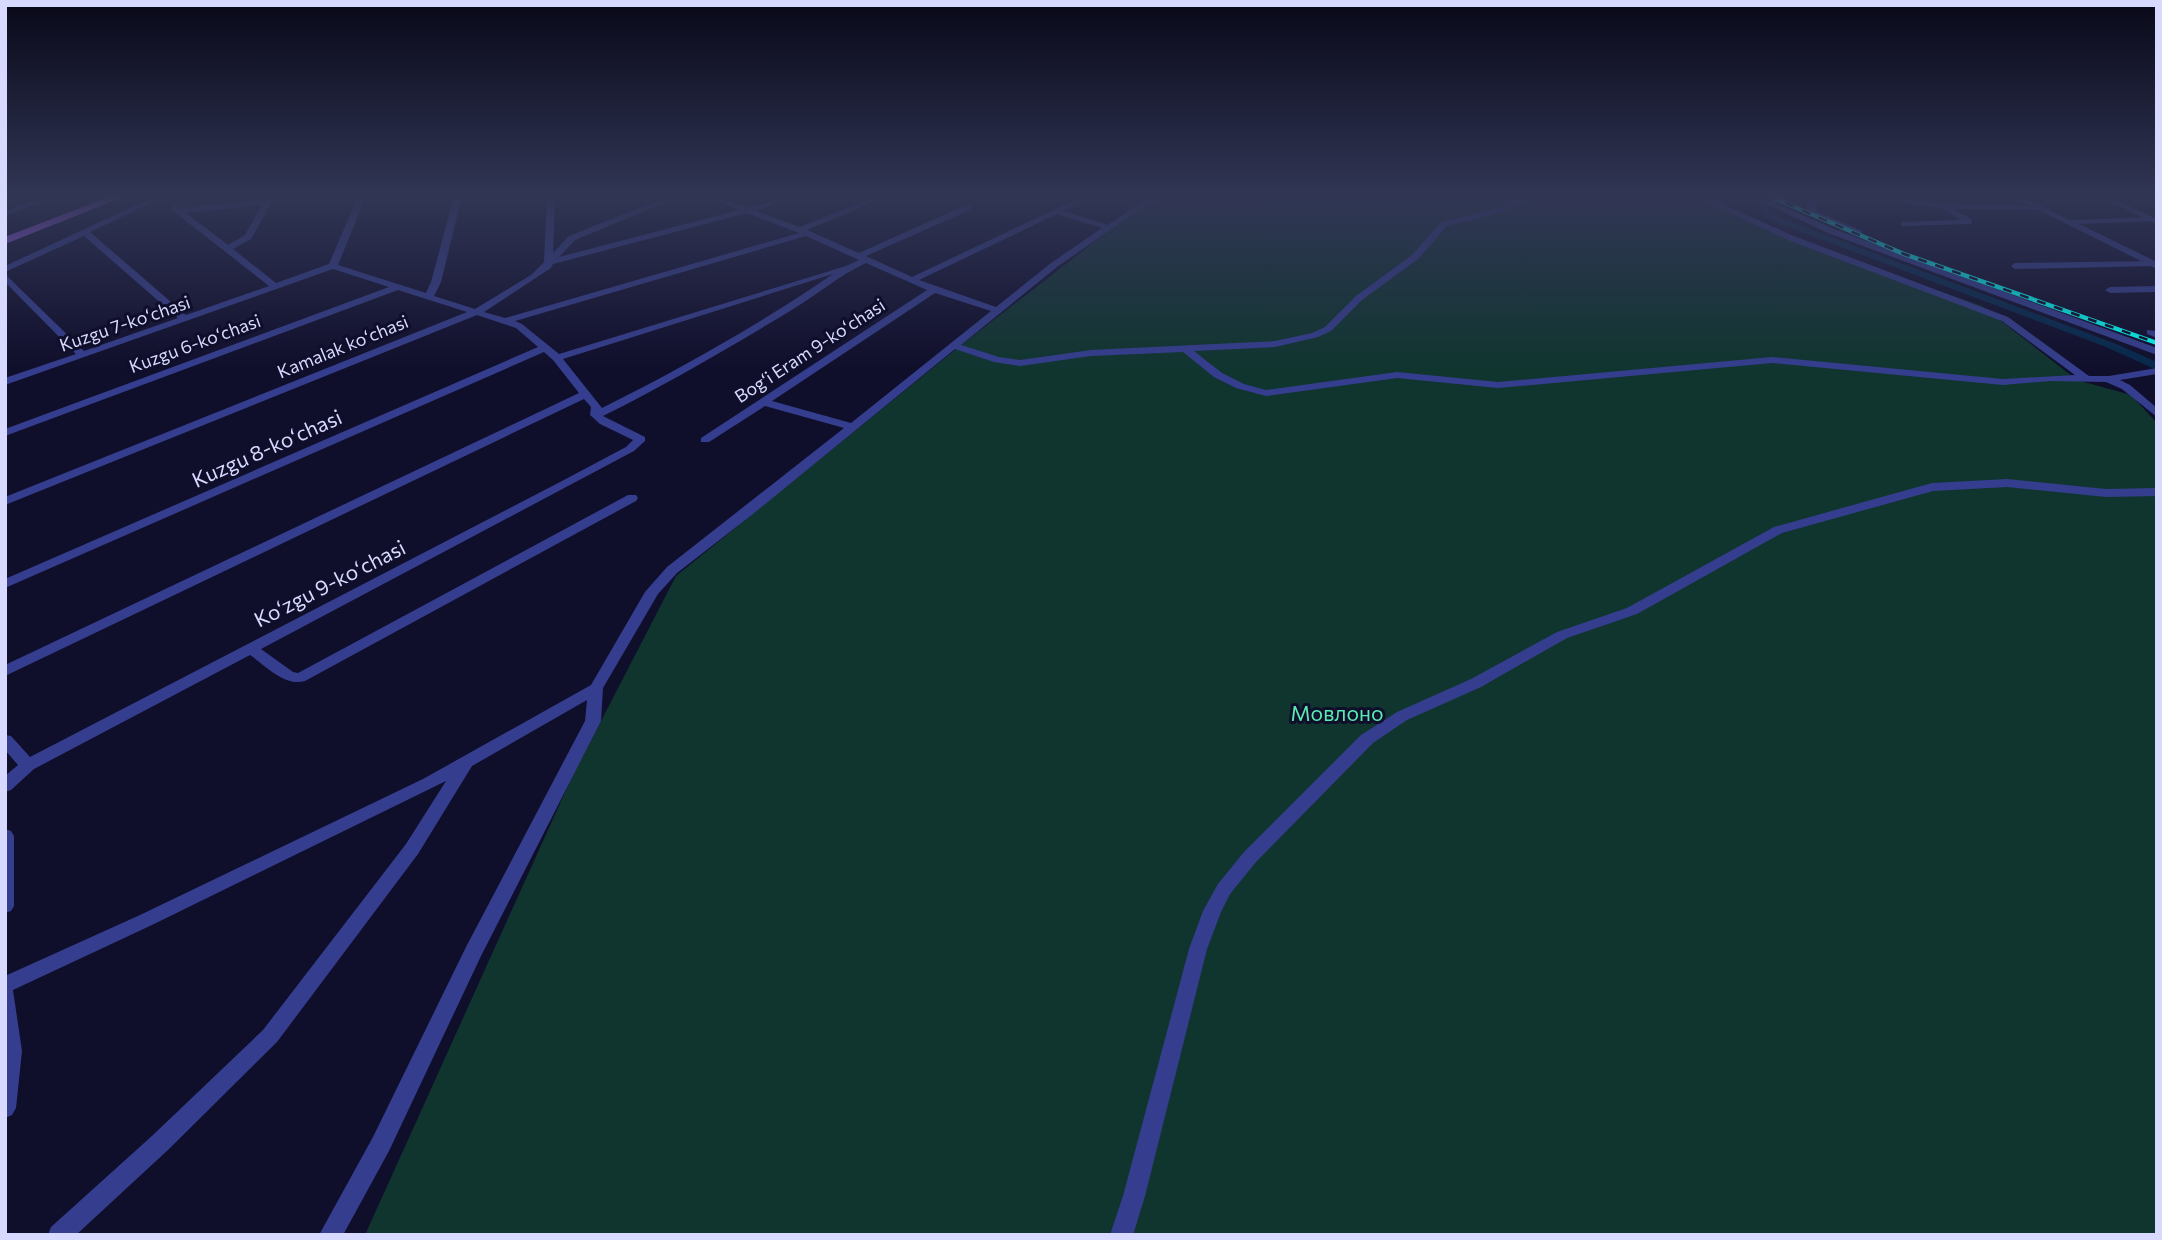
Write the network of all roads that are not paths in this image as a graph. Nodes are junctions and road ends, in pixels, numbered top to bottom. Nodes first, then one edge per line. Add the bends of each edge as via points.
1 (40, 254) edge
2 (110, 254) edge
3 (234, 254) edge
4 (338, 254) edge
5 (443, 254) edge
6 (550, 254) edge
7 (558, 254) edge
8 (584, 254) edge
9 (728, 254) edge
10 (853, 254) edge
11 (871, 254) edge
12 (968, 254) edge
13 (1070, 254) edge
14 (1418, 254) edge
15 (1833, 254) edge
16 (1893, 254) edge
17 (2132, 254) edge
18 (862, 258) junction
19 (550, 263) junction
20 (2155, 265) edge
21 (333, 266) junction
22 (848, 266) junction
23 (2015, 266) dead end
24 (5, 270) edge
25 (5, 277) edge
26 (910, 281) junction
27 (276, 287) junction
28 (398, 287) junction
29 (2157, 289) edge
30 (934, 290) junction
31 (2110, 290) dead end
32 (429, 297) junction
33 (999, 311) junction
34 (477, 312) junction
35 (185, 319) junction
36 (506, 321) junction
37 (955, 346) junction
38 (544, 348) junction
39 (1185, 349) junction
40 (2157, 352) edge
41 (83, 355) junction
42 (557, 358) junction
43 (2157, 372) edge
44 (2109, 379) junction
45 (2088, 380) junction
46 (5, 382) edge
47 (586, 394) junction
48 (764, 402) junction
49 (2157, 414) edge
50 (596, 415) junction
51 (852, 427) junction
52 (5, 433) edge
53 (705, 440) dead end
54 (2157, 492) edge
55 (632, 498) dead end
56 (5, 501) edge
57 (5, 584) edge
58 (250, 648) junction
59 (5, 671) edge
60 (596, 688) junction
61 (5, 740) edge
62 (466, 764) junction
63 (28, 765) junction
64 (5, 786) edge
65 (5, 836) edge
66 (6, 856) edge
67 (5, 906) edge
68 (5, 985) edge
69 (5, 995) edge
70 (5, 1108) edge
71 (59, 1235) edge
72 (330, 1235) edge
73 (1121, 1235) edge

1 - 24 street
2 - 35 street
3 - 27 street
4 - 21 street
5 - 32 street
6 - 19 street
7 - 19 street, Kamalak koʻchasi
8 - 19 street
9 - 36 street
10 - 18 street, Bogʻi Eram 9-koʻchasi
11 - 18 street
12 - 26 street
13 - 33 street
14 - 39 street via 1315,335 1275,344
15 - 45 street via 2005,319
16 - 40 street
17 - 20 street
18 - 22 street
18 - 26 street, Bogʻi Eram 9-koʻchasi
19 - 34 street, Kamalak koʻchasi
20 - 23 street
21 - 27 street, Kuzgu 7-koʻchasi
21 - 28 street
22 - 42 street
22 - 50 street via 822,288 699,362
25 - 41 street
26 - 30 street, Bogʻi Eram 9-koʻchasi
27 - 35 street, Kuzgu 7-koʻchasi
28 - 32 street
28 - 52 street, Kuzgu 6-koʻchasi
29 - 31 street
30 - 33 street, Bogʻi Eram 9-koʻchasi
30 - 48 street, Bogʻi Eram 9-koʻchasi
32 - 34 street
33 - 37 street
34 - 36 street
34 - 56 street, Kamalak koʻchasi
35 - 41 street, Kuzgu 7-koʻchasi
36 - 38 street
37 - 39 street via 1020,363 1091,353
37 - 51 street
38 - 42 street
38 - 57 street, Kuzgu 8-koʻchasi
39 - 45 street via 1217,375 1266,393 1397,374 1498,385 1760,360 2003,382
41 - 46 street, Kuzgu 7-koʻchasi
42 - 47 street
43 - 44 street
44 - 45 street
44 - 49 street
47 - 50 street via 597,406
47 - 59 street
48 - 51 street
48 - 53 street, Bogʻi Eram 9-koʻchasi
50 - 58 street, Koʻzgu 9-koʻchasi via 641,439 394,576
51 - 60 street via 672,570 652,592
54 - 73 street via 2106,493 2007,483 1932,486 1778,530 1632,611 1562,635 1476,683 1402,716 1367,739 1250,858 1212,911
55 - 58 street via 300,678 289,676
58 - 63 street, Koʻzgu 9-koʻchasi
60 - 62 street
60 - 72 street via 593,721 381,1144
61 - 63 street
62 - 68 street
62 - 71 street via 412,849 270,1036
63 - 64 street, Koʻzgu 9-koʻchasi
65 - 66 street
66 - 67 street
69 - 70 street via 12,1051

